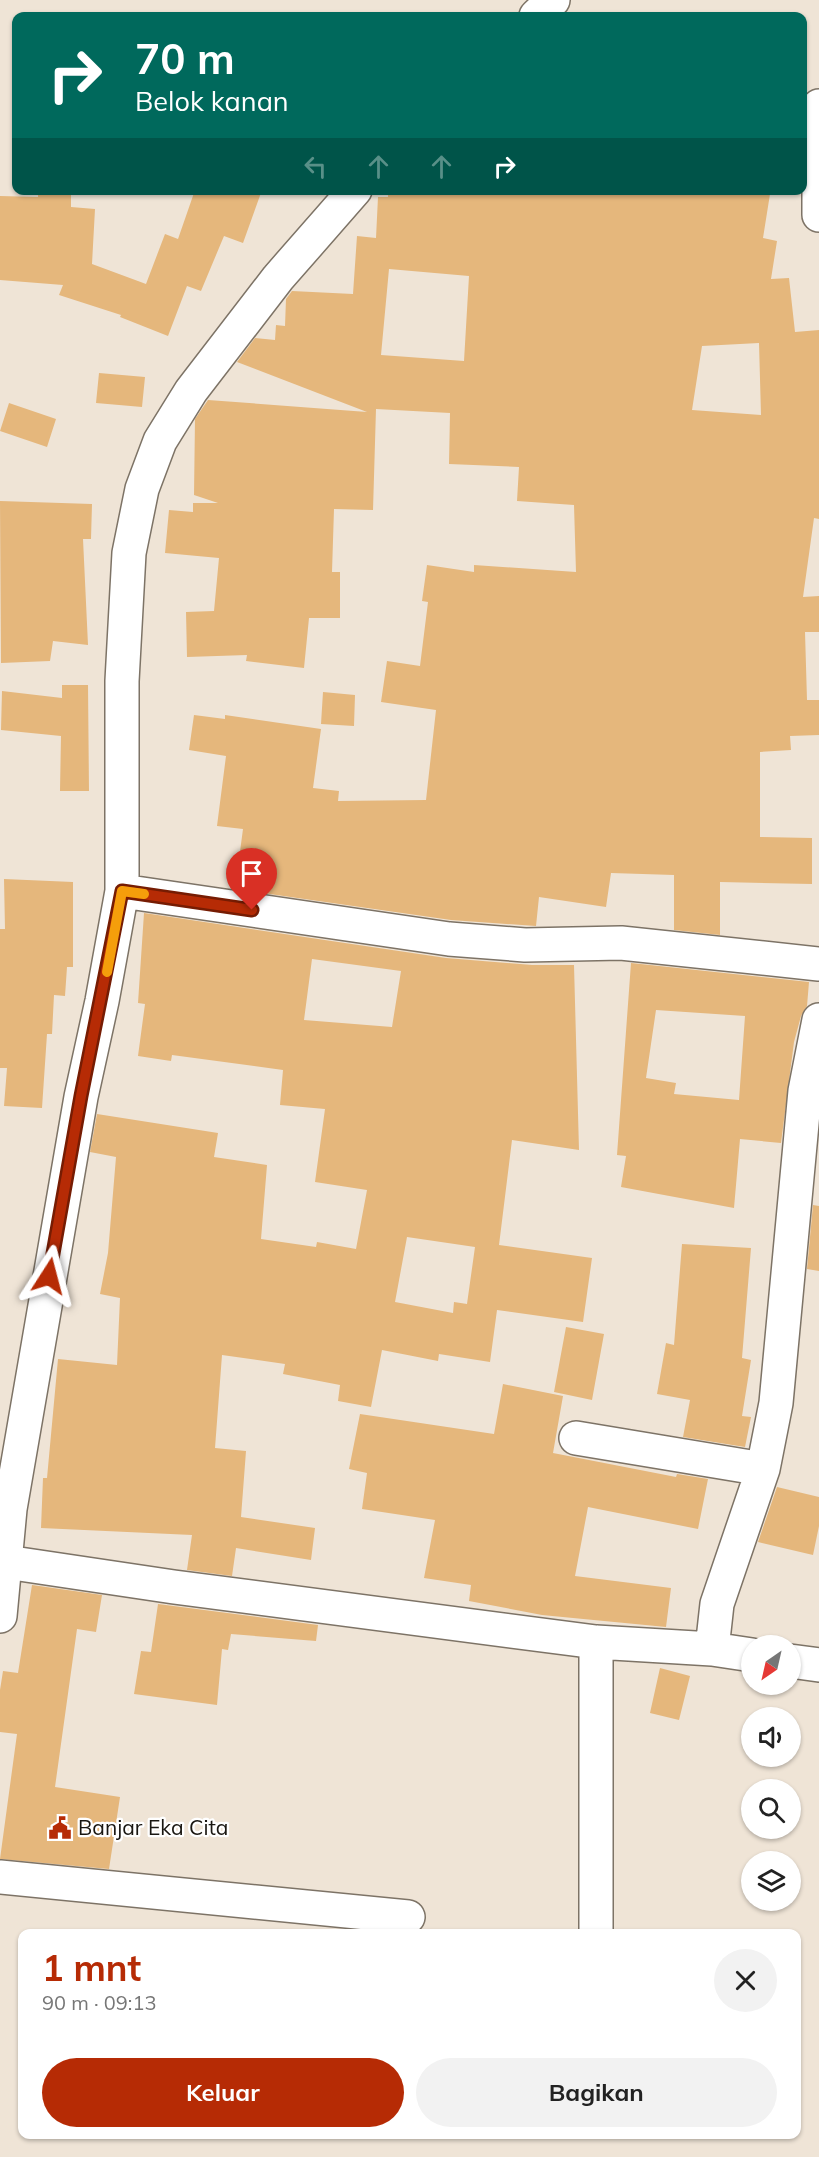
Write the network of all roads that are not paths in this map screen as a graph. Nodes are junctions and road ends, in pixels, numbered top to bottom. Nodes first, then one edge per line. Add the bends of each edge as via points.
1 (554, 0) edge
2 (540, 12) edge
3 (819, 106) edge
4 (351, 195) edge
5 (819, 215) edge
6 (122, 891) junction
7 (819, 964) edge
8 (819, 1020) edge
9 (576, 1438) dead end
10 (763, 1469) junction
11 (5, 1508) edge
12 (6, 1562) junction
13 (0, 1616) edge
14 (596, 1642) junction
15 (712, 1649) junction
16 (741, 1653) edge
17 (801, 1663) edge
18 (819, 1665) edge
19 (0, 1877) edge
20 (408, 1917) dead end
21 (596, 1929) edge

1 - 2 street
3 - 5 street
4 - 6 street via 278,278 191,391 160,441 142,489 129,553 122,681
6 - 7 street via 449,939 525,945 621,943
6 - 11 street
8 - 10 street via 805,1091 776,1403
9 - 10 street
10 - 15 street via 717,1604
11 - 12 street
12 - 13 street
12 - 14 street
14 - 15 street
14 - 21 street
15 - 16 street
17 - 18 street
19 - 20 street

